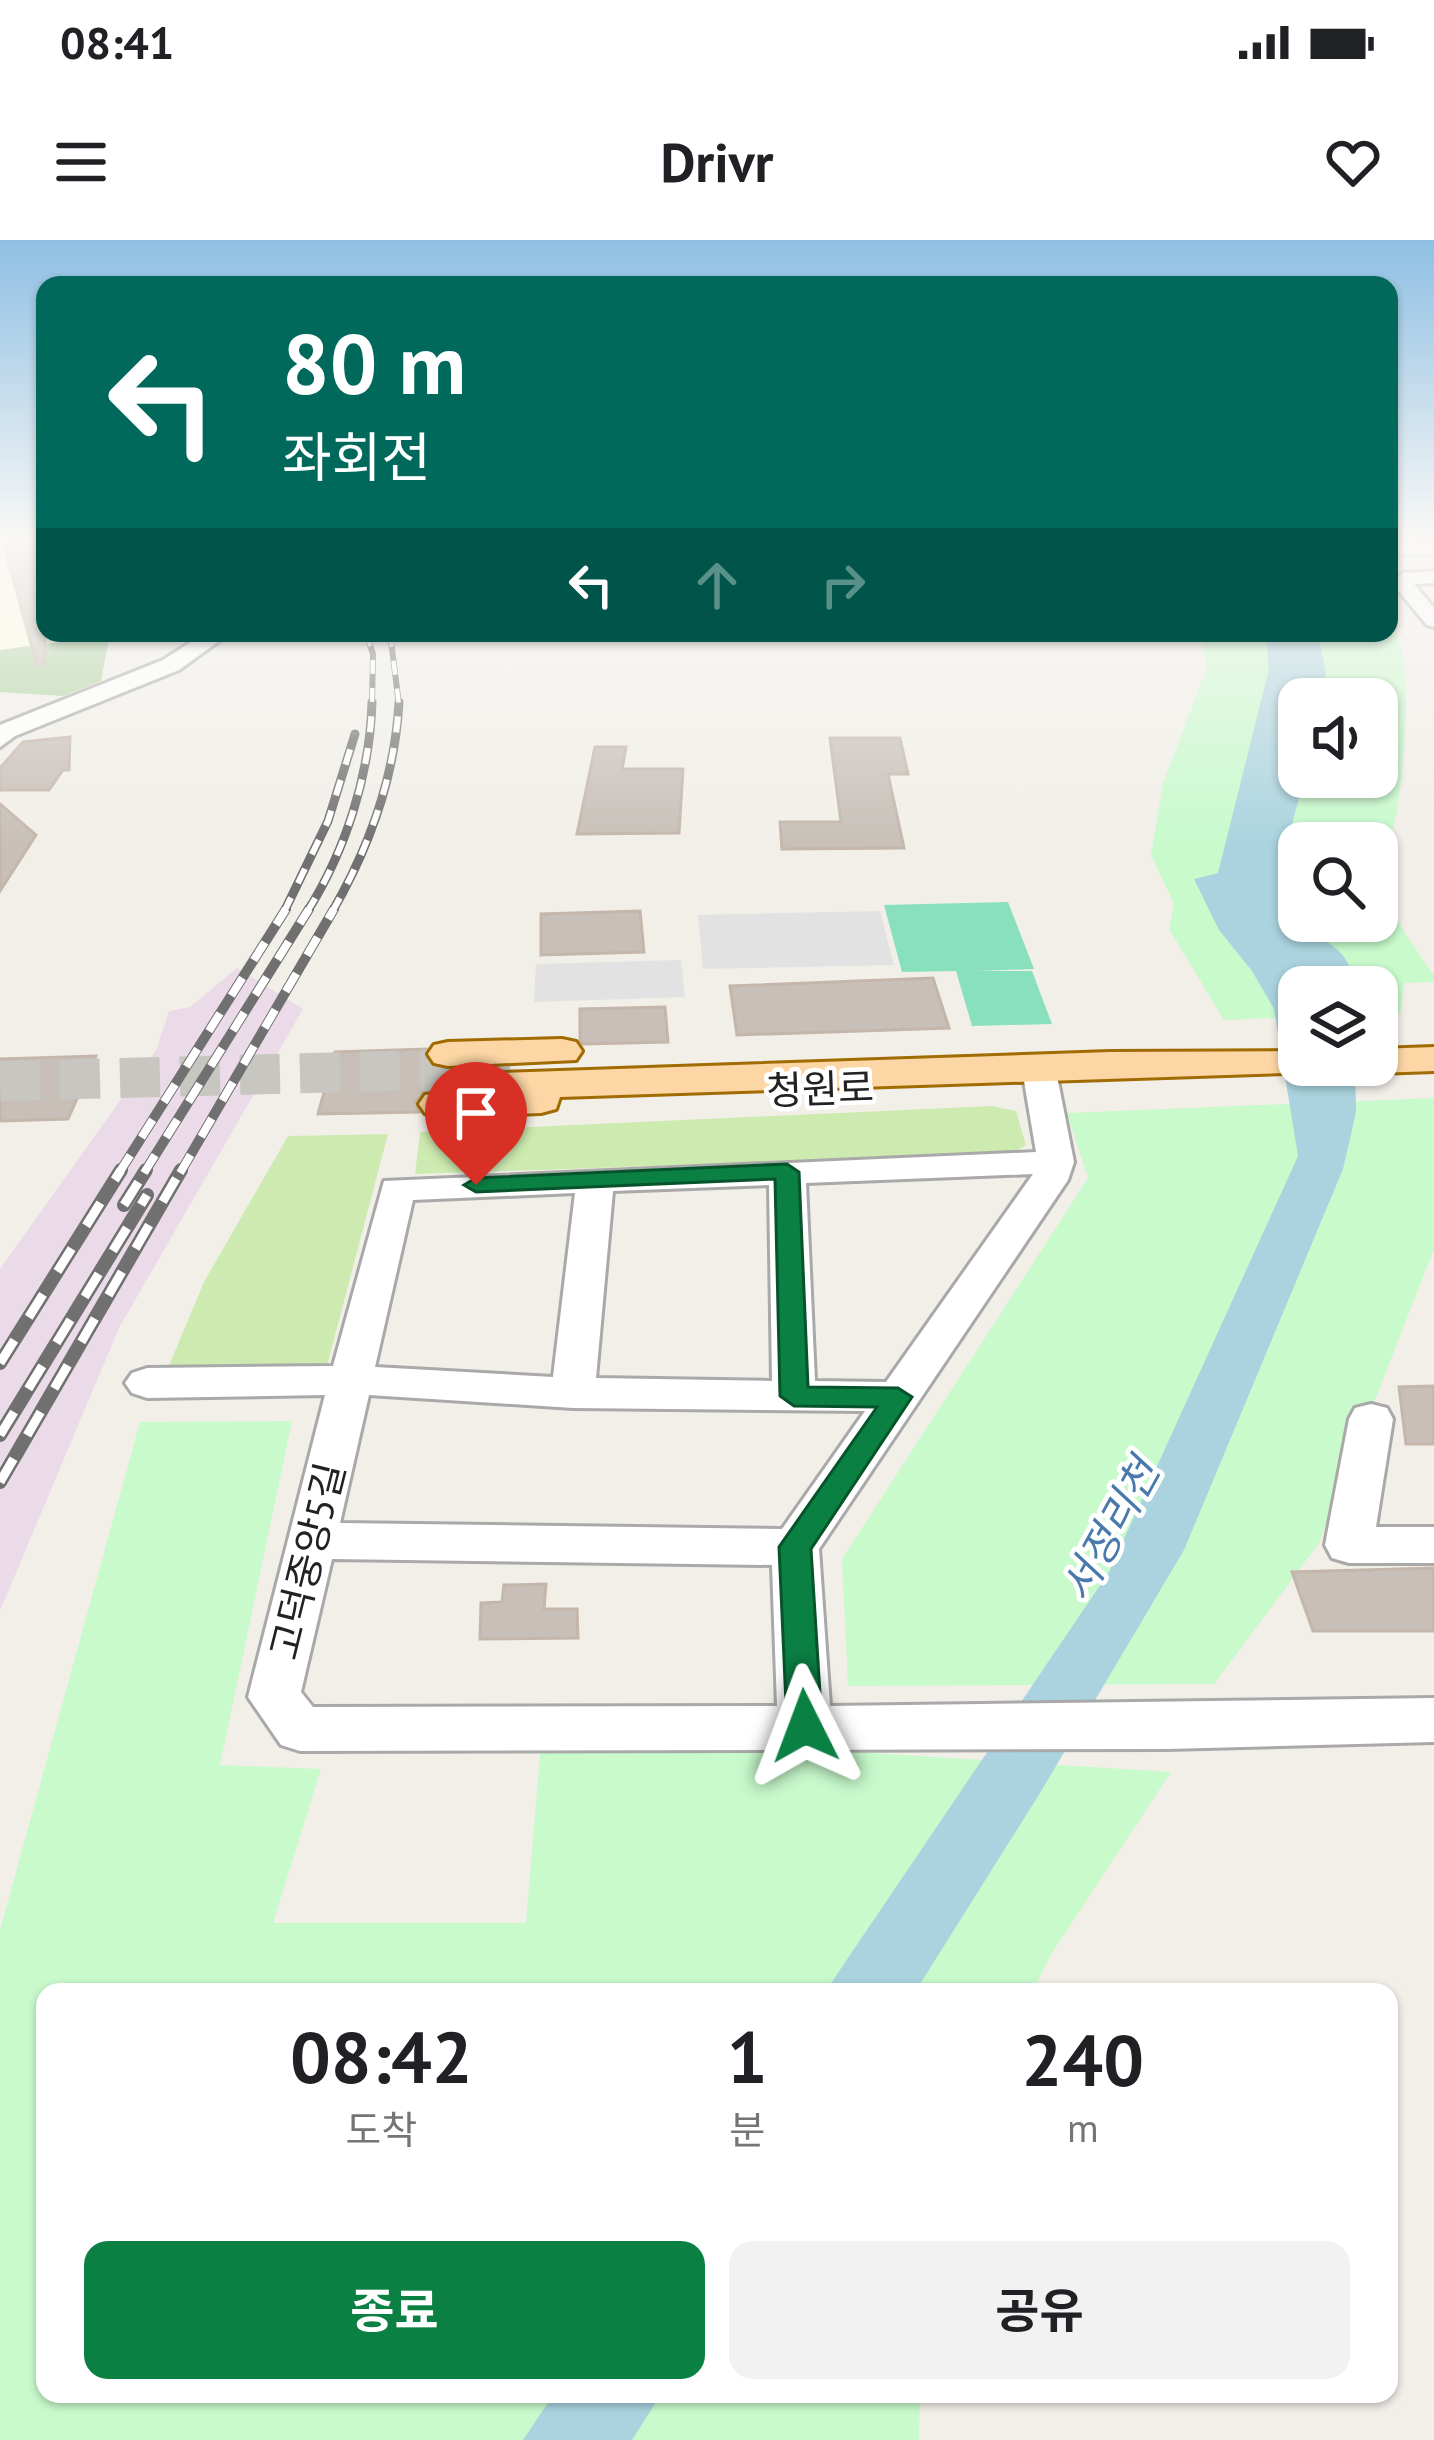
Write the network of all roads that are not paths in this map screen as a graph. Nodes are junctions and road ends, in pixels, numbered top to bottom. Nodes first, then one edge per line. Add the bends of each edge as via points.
1 (206, 642) edge
2 (2, 734) edge
3 (1278, 1040) edge
4 (448, 1054) dead end
5 (1193, 1054) junction
6 (1278, 1062) edge
7 (503, 1077) junction
8 (1041, 1081) junction
9 (440, 1104) dead end
10 (1056, 1162) junction
11 (787, 1172) junction
12 (595, 1180) junction
13 (353, 1380) junction
14 (147, 1383) dead end
15 (573, 1394) junction
16 (794, 1396) junction
17 (898, 1397) junction
18 (1371, 1419) dead end
19 (310, 1541) junction
20 (1434, 1545) edge
21 (795, 1547) junction
22 (1434, 1720) edge
23 (805, 1726) junction

1 - 2 street via 171,665
3 - 5 main road, 청원로
4 - 7 main road, 청원로
5 - 6 main road, 청원로
5 - 7 main road, 청원로 via 1086,1065
5 - 8 main road, 청원로 via 1114,1078
7 - 8 main road, 청원로
7 - 9 main road, 청원로
8 - 10 street
10 - 11 street, 고덕중앙5길
10 - 17 street
11 - 12 street, 고덕중앙5길
11 - 16 street
12 - 13 street, 고덕중앙5길 via 397,1189
12 - 15 street
13 - 14 street
13 - 15 street
13 - 19 street, 고덕중앙5길
15 - 16 street
16 - 17 street
17 - 21 street
18 - 20 street via 1349,1545
19 - 21 street
19 - 23 street, 고덕중앙5길 via 274,1697 300,1729
21 - 23 street
22 - 23 street

